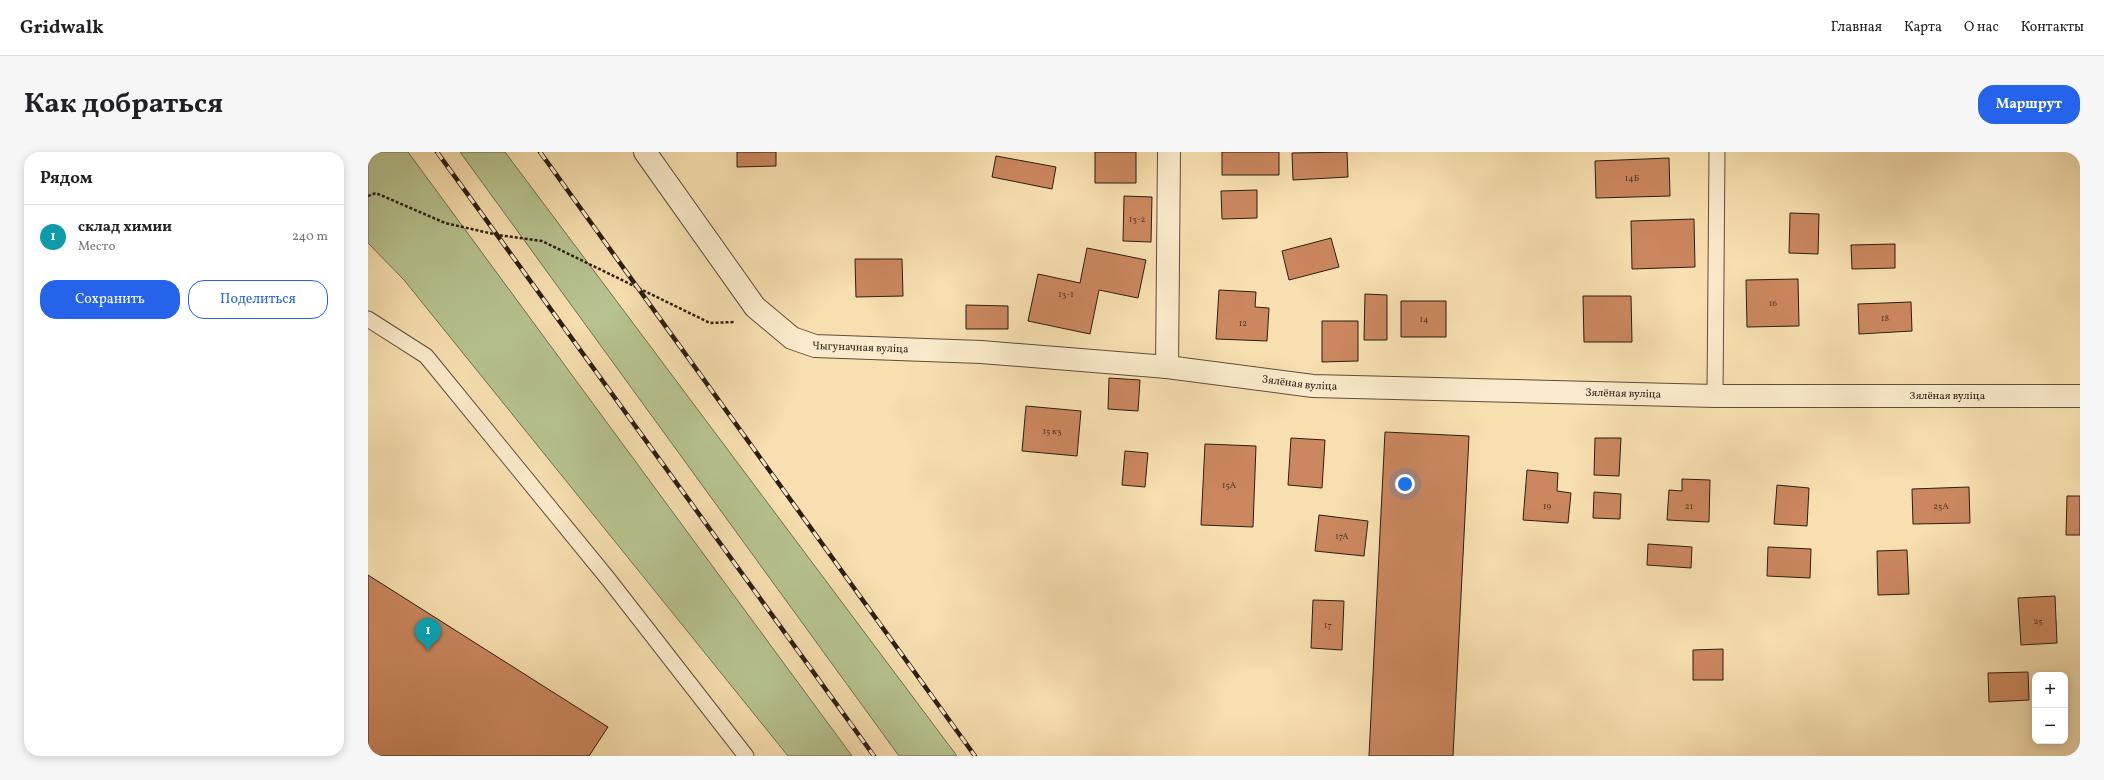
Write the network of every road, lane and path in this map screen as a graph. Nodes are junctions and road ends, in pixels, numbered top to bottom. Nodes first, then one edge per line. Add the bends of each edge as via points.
1 (645, 152) edge
2 (1169, 152) edge
3 (1717, 152) edge
4 (368, 196) edge
5 (368, 319) edge
6 (768, 320) junction
7 (1167, 368) junction
8 (1714, 396) junction
9 (2080, 396) edge
10 (746, 756) edge

1 - 6 street, Чыгуначная вуліца via 755,307
2 - 7 street
3 - 8 lane
4 - 6 path via 376,192 445,223 498,235 542,241 710,323
5 - 10 lane via 426,356 609,580
6 - 7 street, Чыгуначная вуліца via 792,338 815,346 981,352
7 - 8 street, Зялёная вуліца via 1313,386
8 - 9 street, Зялёная вуліца

